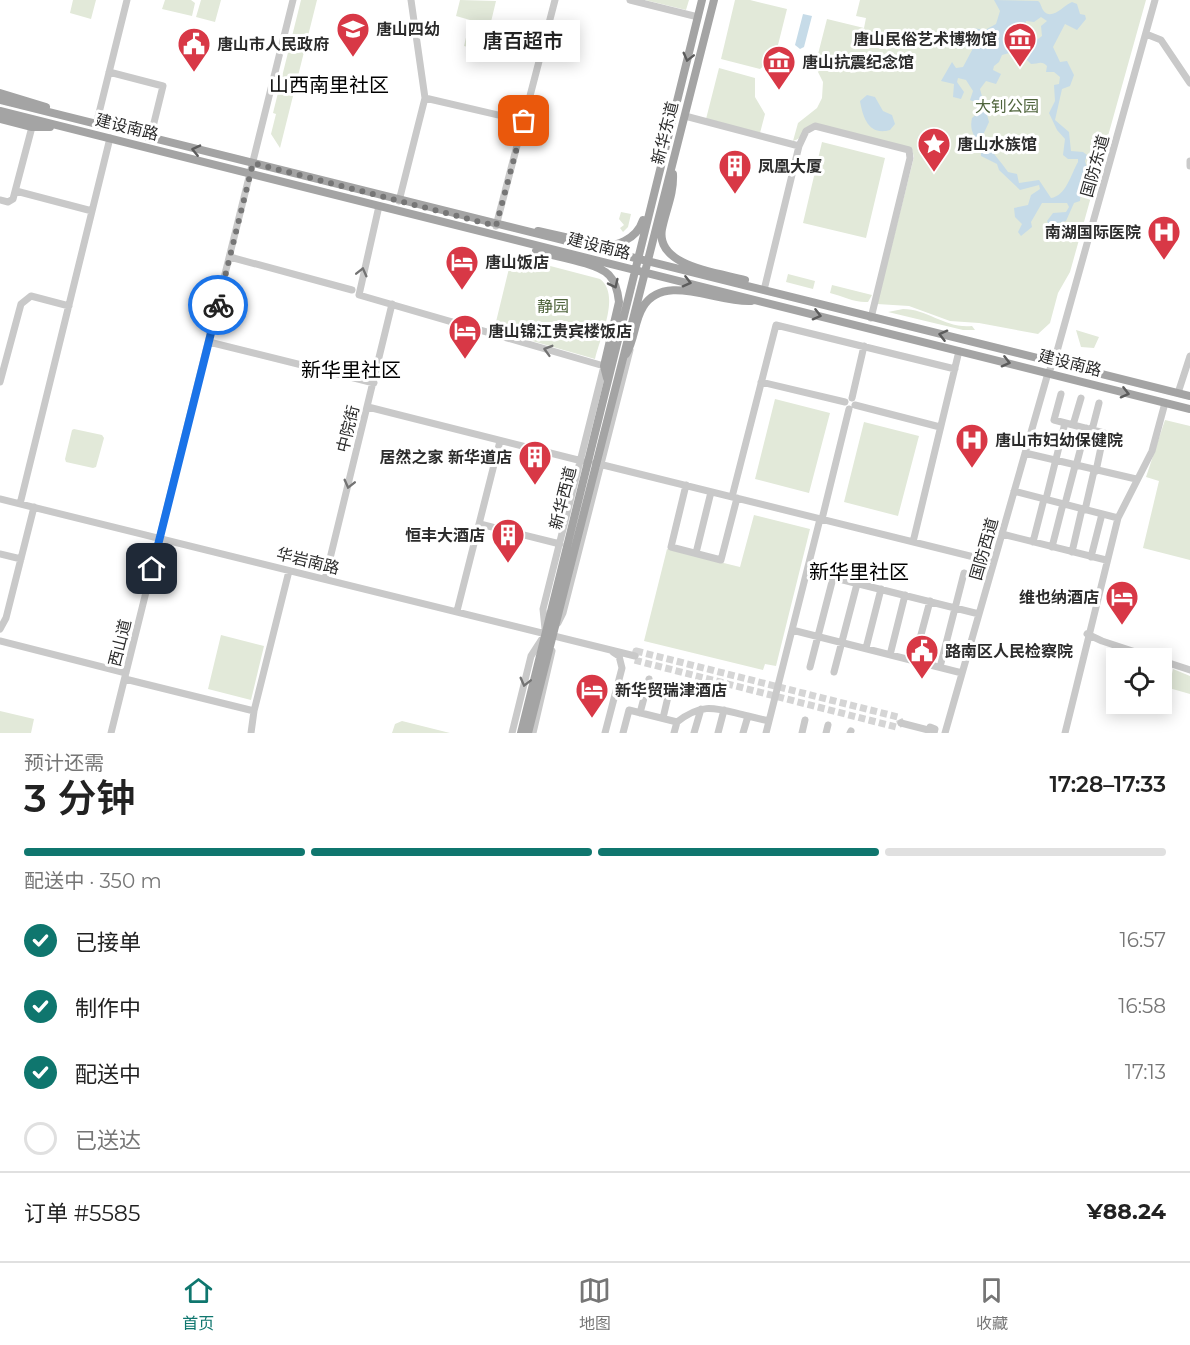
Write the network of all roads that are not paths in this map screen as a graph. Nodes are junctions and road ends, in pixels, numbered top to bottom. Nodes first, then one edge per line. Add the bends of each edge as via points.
1 (127, 0) edge
2 (293, 0) edge
3 (411, 0) edge
4 (555, 0) edge
5 (630, 0) edge
6 (702, 0) edge
7 (714, 0) edge
8 (1155, 0) edge
9 (698, 17) junction
10 (1146, 33) junction
11 (109, 72) junction
12 (1190, 83) edge
13 (0, 93) edge
14 (425, 98) junction
15 (0, 100) edge
16 (0, 111) edge
17 (60, 115) junction
18 (685, 116) junction
19 (0, 119) edge
20 (524, 121) junction
21 (96, 125) junction
22 (32, 127) junction
23 (63, 127) junction
24 (110, 138) junction
25 (150, 138) junction
26 (800, 146) junction
27 (1190, 161) edge
28 (253, 163) junction
29 (672, 164) junction
30 (1190, 166) edge
31 (251, 173) junction
32 (658, 178) junction
33 (16, 191) junction
34 (0, 200) edge
35 (399, 201) junction
36 (379, 206) junction
37 (92, 211) junction
38 (496, 226) junction
39 (524, 231) junction
40 (504, 240) junction
41 (230, 257) junction
42 (638, 260) junction
43 (647, 262) junction
44 (640, 271) junction
45 (765, 286) junction
46 (352, 290) dead end
47 (778, 294) junction
48 (760, 300) junction
49 (393, 304) junction
50 (69, 306) junction
51 (871, 318) junction
52 (209, 342) junction
53 (631, 345) junction
54 (864, 346) junction
55 (960, 351) junction
56 (1190, 356) edge
57 (1054, 362) junction
58 (620, 363) junction
59 (604, 366) junction
60 (955, 369) junction
61 (1048, 373) junction
62 (607, 380) junction
63 (0, 382) edge
64 (761, 382) junction
65 (374, 383) junction
66 (1178, 393) junction
67 (1061, 394) dead end
68 (1190, 396) edge
69 (1080, 398) dead end
70 (1099, 403) dead end
71 (1165, 403) junction
72 (850, 404) junction
73 (368, 407) junction
74 (1190, 409) edge
75 (1065, 423) junction
76 (1073, 425) junction
77 (940, 427) junction
78 (1089, 429) junction
79 (501, 441) junction
80 (1025, 453) junction
81 (1056, 461) junction
82 (591, 463) junction
83 (1076, 466) junction
84 (1095, 471) junction
85 (1136, 479) junction
86 (686, 485) junction
87 (1014, 491) junction
88 (711, 492) junction
89 (735, 498) junction
90 (0, 499) edge
91 (1045, 499) junction
92 (20, 504) junction
93 (1064, 504) junction
94 (34, 507) junction
95 (1084, 509) junction
96 (1102, 514) junction
97 (1118, 518) junction
98 (821, 519) junction
99 (480, 524) junction
100 (1002, 534) junction
101 (160, 539) junction
102 (913, 542) junction
103 (1032, 542) junction
104 (560, 544) junction
105 (1052, 547) junction
106 (1072, 552) junction
107 (0, 554) edge
108 (696, 554) junction
109 (1091, 556) junction
110 (21, 559) junction
111 (1106, 560) junction
112 (994, 562) junction
113 (289, 571) junction
114 (807, 571) junction
115 (964, 573) dead end
116 (833, 578) junction
117 (325, 579) junction
118 (857, 584) junction
119 (881, 590) junction
120 (905, 595) junction
121 (930, 601) junction
122 (955, 608) junction
123 (458, 611) junction
124 (979, 614) junction
125 (0, 630) edge
126 (792, 630) junction
127 (1088, 634) junction
128 (549, 635) junction
129 (818, 636) junction
130 (0, 641) edge
131 (842, 642) junction
132 (866, 648) junction
133 (610, 649) junction
134 (890, 655) junction
135 (635, 656) tunnel mouth
136 (914, 661) junction
137 (810, 667) dead end
138 (940, 667) junction
139 (1190, 670) edge
140 (834, 672) dead end
141 (962, 673) junction
142 (126, 676) junction
143 (649, 679) dead end
144 (671, 684) dead end
145 (701, 709) junction
146 (724, 710) junction
147 (254, 711) junction
148 (640, 713) junction
149 (748, 716) junction
150 (663, 718) junction
151 (806, 720) dead end
152 (677, 722) junction
153 (769, 722) junction
154 (901, 723) dead end
155 (828, 725) dead end
156 (935, 732) edge
157 (111, 733) edge
158 (250, 733) edge
159 (512, 733) edge
160 (520, 733) edge
161 (528, 733) edge
162 (533, 733) edge
163 (605, 733) edge
164 (623, 733) edge
165 (674, 733) edge
166 (694, 733) edge
167 (718, 733) edge
168 (743, 733) edge
169 (766, 733) edge
170 (802, 733) edge
171 (826, 733) edge
172 (1065, 733) edge

1 - 11 street
2 - 28 street, 西山道
3 - 14 street
4 - 20 street
5 - 9 street
6 - 9 main road, 新华东道
7 - 18 main road, 新华东道
8 - 10 street, 国防东道
9 -> 32 main road, 新华东道
10 - 12 street via 1161,40
10 - 57 street, 国防东道
11 - 21 street
11 - 25 street via 163,86
13 - 17 main road via 35,102
14 - 20 street
14 - 35 street
15 - 17 main road, 建设南路
16 - 23 main road, 建设南路
17 - 21 main road, 建设南路
18 - 26 street
18 - 29 main road, 新华东道
19 - 22 main road
20 - 38 street
21 - 25 main road, 建设南路
22 - 23 main road
22 - 33 street
23 - 24 main road, 建设南路
24 - 31 main road, 建设南路
24 - 37 street
28 -> 25 main road, 建设南路
26 - 45 street
26 - 51 street via 806,130 815,126 906,148 910,154
27 - 30 street
28 - 31 street, 西山道
28 - 35 main road, 建设南路
29 - 43 main road, 新华东道
29 - 45 main road via 674,189 662,230 670,254 685,264
31 - 36 main road, 建设南路
31 - 41 street, 西山道
32 - 39 main road via 639,230 618,245
32 - 42 main road, 新华东道
33 - 34 street via 8,202
33 - 37 street
35 - 38 main road, 建设南路
36 - 40 main road, 建设南路
49 -> 36 street via 357,292
37 - 50 street
38 - 39 main road, 建设南路
39 - 42 main road, 建设南路
40 - 44 main road, 建设南路
40 -> 59 main road via 600,269 611,276 619,302
41 - 46 street
41 - 52 street, 西山道
42 - 43 main road, 建设南路
42 - 44 main road, 新华东道
43 - 44 main road, 新华东道
43 - 47 main road, 建设南路
44 -> 48 main road, 建设南路
44 - 58 main road, 新华西道
44 - 62 main road, 新华西道
45 - 47 main road
47 - 51 main road, 建设南路
48 - 53 main road via 734,302 666,289 654,294 644,306
48 -> 55 main road, 建设南路
59 -> 49 street
49 - 65 street, 中院街
50 - 63 street via 31,296 21,304
50 - 92 street
57 -> 51 main road, 建设南路
52 - 65 street
52 - 101 street, 西山道
53 - 58 main road
53 - 82 street
54 - 60 street
54 - 64 street via 776,324
54 - 72 street
55 - 60 street
55 -> 61 main road, 建设南路
56 - 66 street
57 - 61 street, 国防东道
57 - 66 main road, 建设南路
58 - 82 main road, 新华西道
59 - 62 main road
59 - 82 street
60 - 77 street
61 -> 71 main road, 建设南路
61 - 80 street, 国防西道
62 - 82 main road, 新华西道
64 - 72 street
64 - 89 street
65 - 73 street, 中院街
66 - 68 main road, 建设南路
67 - 75 street via 1054,420
69 - 76 street
70 - 78 street
71 - 74 main road, 建设南路
71 - 85 street via 1152,451
72 - 77 street
72 - 98 street
73 - 79 street
73 -> 117 street, 中院街
75 - 76 street
75 - 81 street
76 - 78 street
77 - 102 street
78 - 83 street
78 - 84 street via 1105,436
79 - 82 street
79 - 99 street
80 - 81 street
80 - 87 street, 国防西道
81 - 83 street
81 - 91 street
82 - 86 street
82 - 104 street
82 - 128 main road, 新华西道
83 - 84 street
83 - 93 street
84 - 85 street
84 - 95 street
85 - 97 street
86 - 88 street
86 - 108 street via 670,547
87 - 91 street
87 - 100 street, 国防西道
88 - 89 street
88 - 108 street
89 - 98 street
89 - 108 street via 721,560
90 - 92 street, 华岩南路
91 - 93 street
91 - 103 street
92 - 94 street, 华岩南路
93 - 95 street
93 - 105 street
94 - 101 street, 华岩南路
94 - 110 street
95 - 96 street
95 - 106 street
96 - 97 street
96 - 109 street
97 - 111 street
98 - 102 street
98 - 114 street
99 - 104 street
99 - 123 street
100 - 103 street
100 - 112 street, 国防西道
101 - 113 street, 华岩南路
101 - 142 street, 西山道
102 - 112 street
103 - 105 street
104 - 128 street via 543,609
105 - 106 street
106 - 109 street
107 - 110 street
109 - 111 street
110 - 125 street
111 - 127 street
112 - 124 street, 国防西道
113 - 117 street, 华岩南路
113 - 147 street
114 - 116 street
114 - 126 street
115 - 122 street
116 - 118 street
116 - 129 street
117 - 123 street, 华岩南路
118 - 119 street
118 - 131 street
119 - 120 street
119 - 132 street
120 - 121 street
120 - 134 street
121 - 122 street
121 - 136 street
122 - 124 street
122 - 138 street
123 - 128 street, 华岩南路
124 - 141 street, 国防西道
126 - 129 street
126 - 153 street
127 - 139 street
127 - 172 street
128 - 133 street, 华岩南路
128 -> 159 street via 531,656
128 - 160 main road, 新华西道
128 - 161 main road, 新华西道
128 - 162 street via 551,661
129 - 131 street
129 - 137 street
130 - 142 street
131 - 132 street
131 - 140 street
132 - 134 street
133 - 135 street, 华岩南路
133 - 163 street via 619,656 622,668
134 - 136 street
136 - 138 street
138 - 141 street
141 - 156 street, 国防西道
142 - 147 street
142 - 157 street, 西山道
143 - 148 street
144 - 150 street
145 - 146 street via 708,706
145 - 152 street
145 - 166 street
146 - 149 street
146 - 167 street
147 - 158 street
148 - 150 street
148 - 164 street via 629,710
149 - 153 street
149 - 168 street
150 - 152 street
151 - 170 street
152 - 165 street
153 - 169 street
154 - 156 street
155 - 171 street

